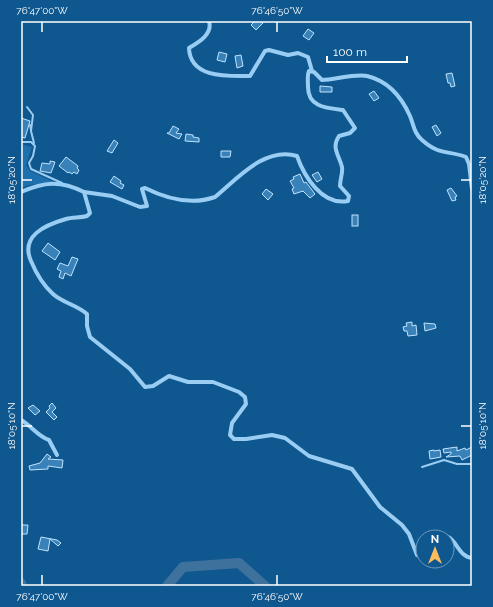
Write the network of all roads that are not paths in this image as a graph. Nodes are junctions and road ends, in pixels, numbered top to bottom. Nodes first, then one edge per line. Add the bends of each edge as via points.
1 (209, 21) edge
2 (312, 71) junction
3 (27, 108) dead end
4 (30, 125) dead end
5 (31, 131) junction
6 (21, 142) edge
7 (34, 143) junction
8 (66, 185) junction
9 (472, 189) edge
10 (21, 192) edge
11 (84, 192) junction
12 (21, 420) edge
13 (57, 455) dead end
14 (472, 464) edge
15 (422, 467) dead end
16 (455, 544) edge
17 (415, 549) edge
18 (472, 558) edge

1 - 2 street via 210,30 189,48 189,54 194,64 213,75 250,76 265,51 269,50 288,55 298,53 308,58
2 - 9 street via 322,80 366,75 392,89 399,96 410,117 414,133 434,150 466,157
2 - 11 street via 307,73 310,99 317,105 343,110 355,128 350,133 339,136 335,151 342,167 340,186 349,196 348,201 343,202 325,196 304,174 297,156 292,154 262,159 215,198 201,201 163,197 145,188 142,189 142,193 147,206 140,207 112,196
3 - 5 lane via 33,115
4 - 5 lane
5 - 7 lane
6 - 7 lane
7 - 8 lane via 35,150 29,163 31,169
8 - 10 street via 51,183 33,186
8 - 11 street
11 - 17 street via 90,213 87,216 50,224 35,234 27,248 33,268 53,294 88,314 87,326 90,337 130,369 145,387 153,386 169,376 188,382 213,382 239,392 245,396 246,404 232,422 230,435 234,439 272,435 285,438 309,456 352,469 380,507 410,534
12 - 13 street via 32,427 40,437 49,440
14 - 15 lane via 457,464 444,460
16 - 18 street via 464,556

